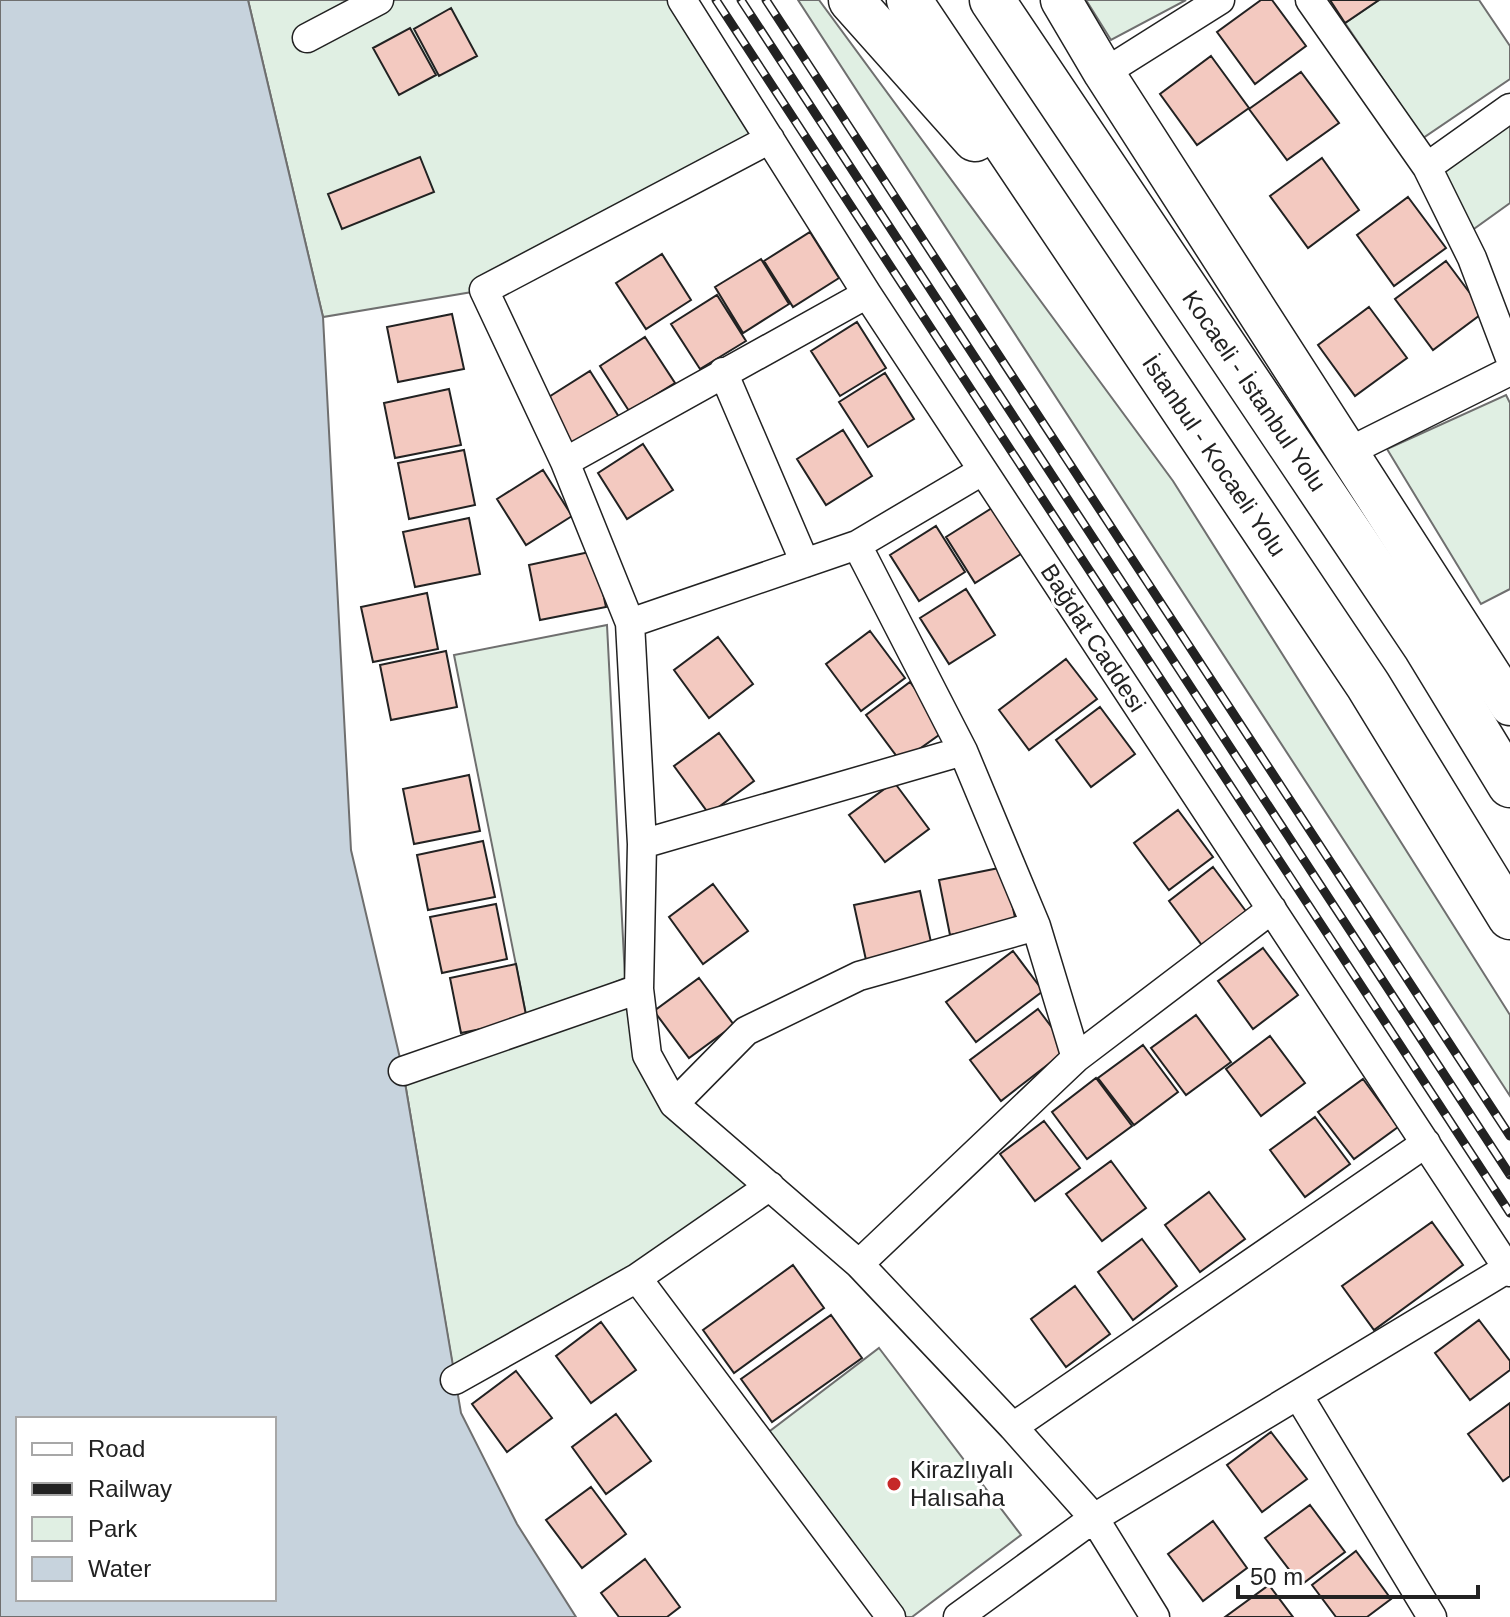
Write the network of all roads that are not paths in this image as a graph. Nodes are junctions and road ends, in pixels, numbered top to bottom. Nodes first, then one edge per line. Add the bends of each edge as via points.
1 (379, 0) edge
2 (682, 0) edge
3 (851, 0) edge
4 (909, 0) edge
5 (992, 0) edge
6 (1020, 0) edge
7 (1061, 0) edge
8 (1220, 0) edge
9 (1310, 0) edge
10 (307, 38) dead end
11 (1104, 73) junction
12 (1510, 108) edge
13 (770, 139) junction
14 (1427, 167) junction
15 (1144, 228) junction
16 (1083, 260) junction
17 (867, 294) junction
18 (1510, 358) edge
19 (1510, 371) edge
20 (723, 372) junction
21 (1348, 452) junction
22 (565, 462) junction
23 (982, 471) junction
24 (857, 545) junction
25 (805, 563) junction
26 (630, 623) junction
27 (1510, 705) edge
28 (963, 751) junction
29 (1510, 785) edge
30 (642, 844) junction
31 (1272, 909) junction
32 (1510, 917) edge
33 (1036, 926) junction
34 (639, 989) junction
35 (1076, 1058) junction
36 (403, 1071) dead end
37 (674, 1104) junction
38 (1426, 1143) junction
39 (770, 1186) junction
40 (859, 1264) junction
41 (1509, 1270) edge
42 (637, 1278) junction
43 (455, 1380) dead end
44 (1298, 1395) junction
45 (1013, 1427) junction
46 (1094, 1518) junction
47 (891, 1617) edge
48 (958, 1617) edge
49 (1155, 1617) edge
50 (1432, 1617) edge

1 - 10 street
2 - 13 street, Bağdat Caddesi
3 - 16 highway
4 - 16 highway, İstanbul - Kocaeli Yolu
5 - 15 highway, Kocaeli - İstanbul Yolu
6 - 15 highway
7 - 11 main road
8 - 11 street
9 - 14 street
11 - 21 main road
12 - 14 street
13 - 17 street, Bağdat Caddesi
13 - 22 street via 484,290
14 - 18 street via 1472,258
15 - 29 highway, Kocaeli - İstanbul Yolu via 1426,647
16 - 32 highway, İstanbul - Kocaeli Yolu via 1368,685
17 - 20 street
17 - 23 street, Bağdat Caddesi
19 - 21 street
20 - 22 street
20 - 25 street
21 - 27 main road
22 - 26 street
23 - 24 street
23 - 31 street, Bağdat Caddesi
24 - 25 street
24 - 28 street
25 - 26 street
26 - 30 street
28 - 30 street
28 - 33 street
30 - 34 street
31 - 35 street
31 - 38 street, Bağdat Caddesi
33 - 35 street
33 - 37 street via 859,976 746,1031
34 - 36 street
34 - 37 street via 647,1055
35 - 40 street
37 - 39 street
38 - 41 street, Bağdat Caddesi
38 - 45 street
39 - 40 street
39 - 42 street
40 - 45 street
41 - 44 street
42 - 43 street
42 - 47 street
44 - 46 street
44 - 50 street
45 - 46 street
46 - 48 street
46 - 49 street

